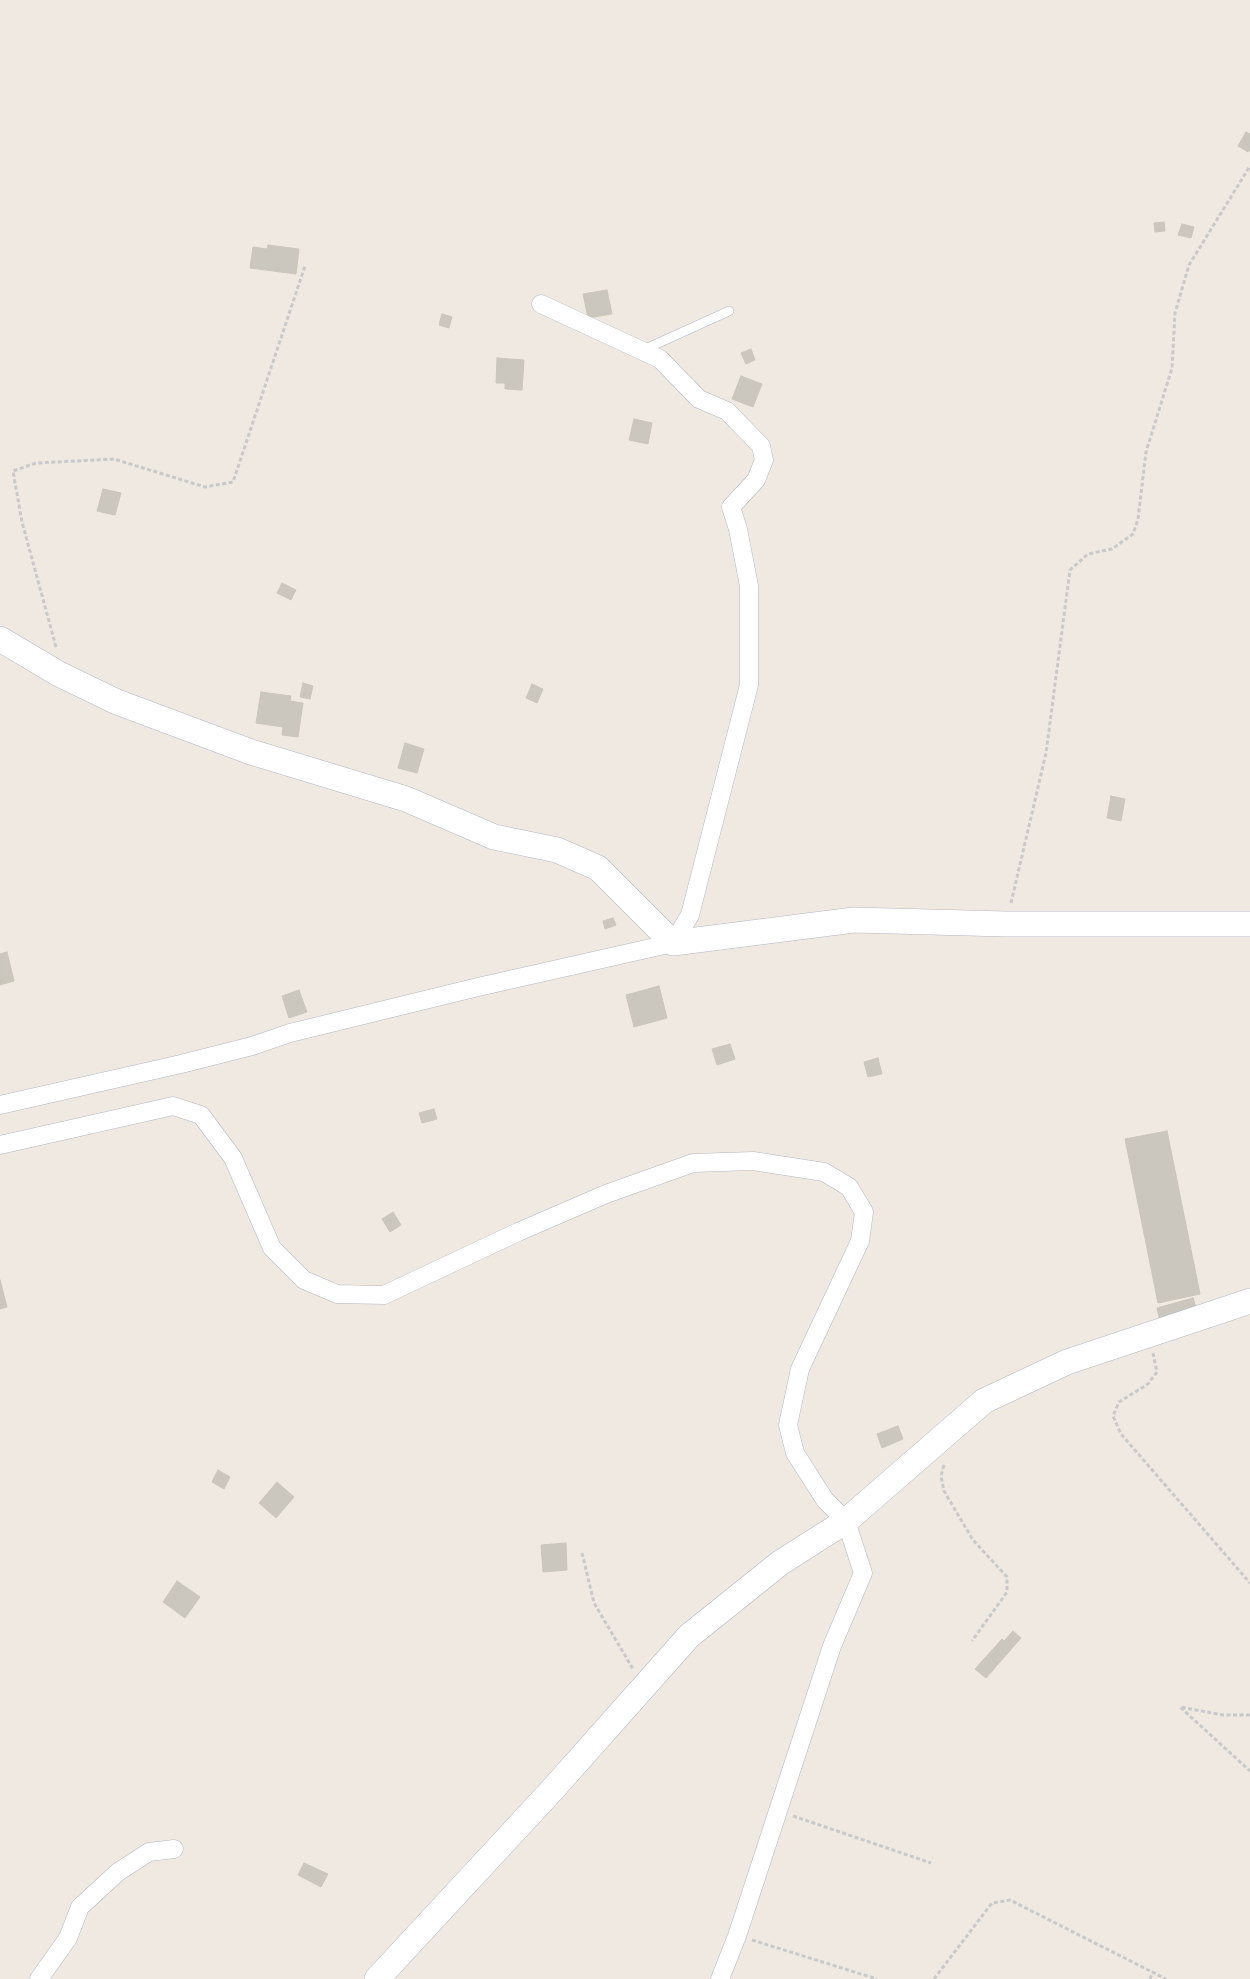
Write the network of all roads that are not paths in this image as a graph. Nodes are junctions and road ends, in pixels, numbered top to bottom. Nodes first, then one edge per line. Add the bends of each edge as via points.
1 (541, 304) dead end
2 (729, 311) dead end
3 (643, 350) junction
4 (0, 639) edge
5 (1250, 924) edge
6 (673, 943) junction
7 (0, 1105) edge
8 (0, 1145) edge
9 (1250, 1301) edge
10 (846, 1521) junction
11 (174, 1849) dead end
12 (39, 1979) edge
13 (377, 1979) edge
14 (720, 1979) edge

1 - 3 street
2 - 3 lane
3 - 6 street via 660,359 699,399 727,410 761,446 764,460 756,480 731,507 749,586 750,685 690,915
4 - 6 main road via 64,677 117,702 251,752 406,799 494,837 557,850 598,868
5 - 6 main road via 854,920
6 - 7 street via 478,987 290,1033 181,1064
8 - 10 street via 173,1106 201,1115 232,1158 272,1248 304,1280 337,1294 384,1294 606,1194 693,1163 753,1161 824,1172 848,1187 864,1212 860,1241 800,1369 788,1425 795,1453 825,1500
9 - 10 main road via 1067,1362 984,1401
10 - 13 main road via 780,1563 689,1636
10 - 14 street via 863,1573 832,1646
11 - 12 street via 149,1852 118,1872 80,1907 68,1938

